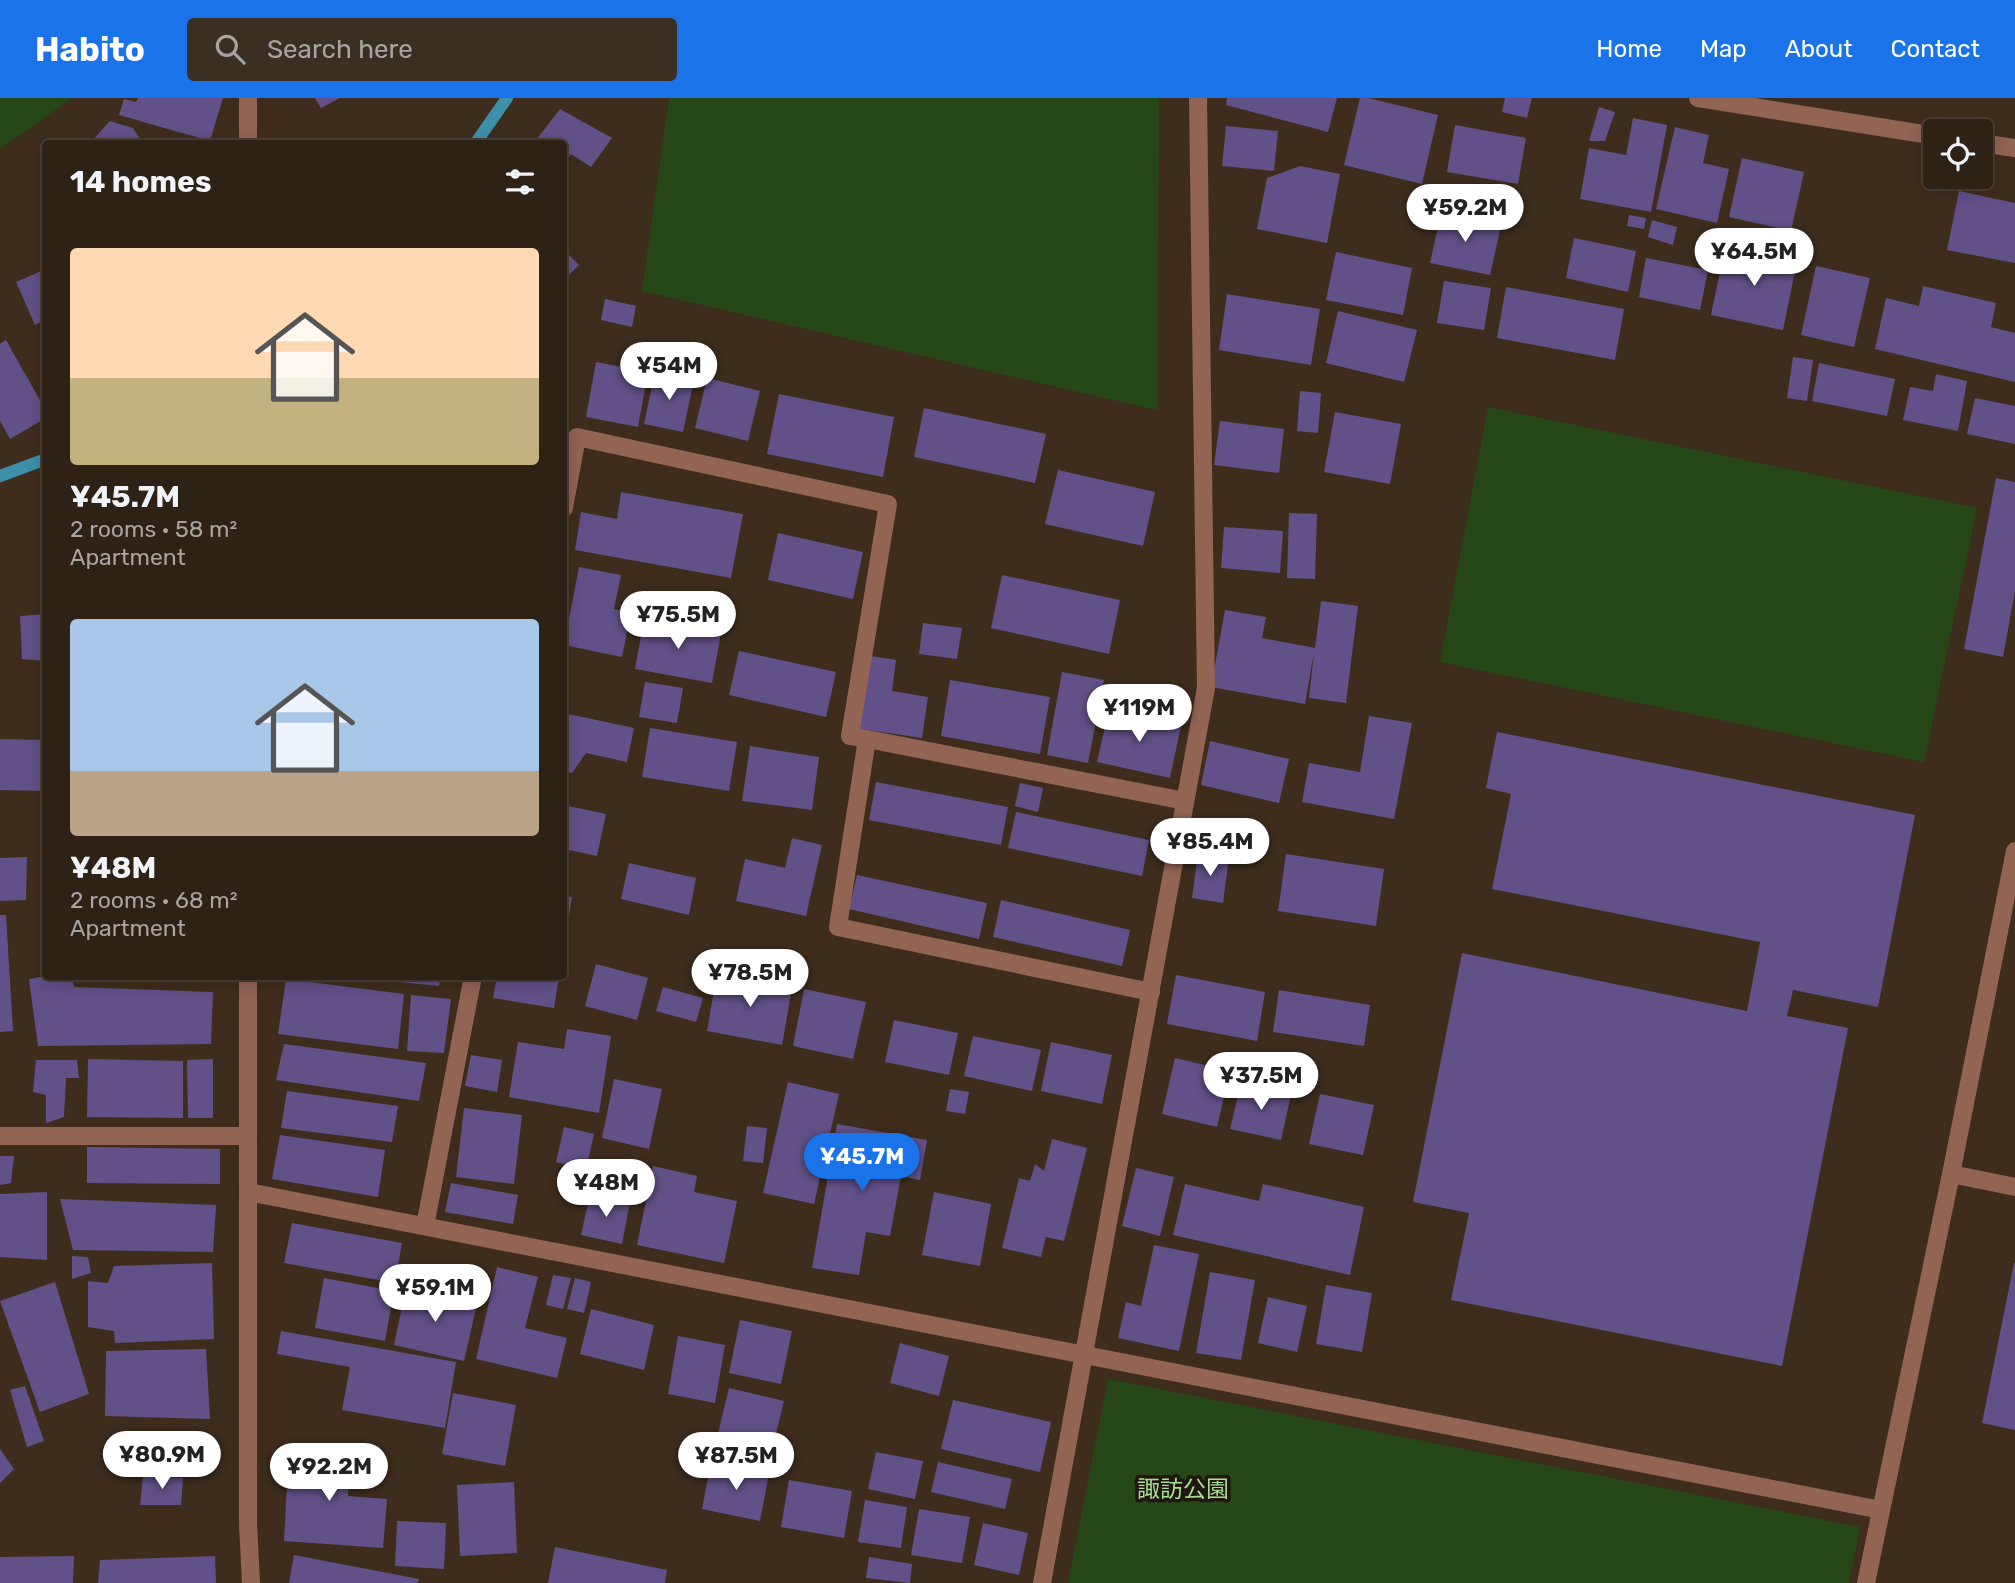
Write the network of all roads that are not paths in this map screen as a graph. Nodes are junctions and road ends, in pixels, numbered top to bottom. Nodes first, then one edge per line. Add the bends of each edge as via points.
1 (248, 98) edge
2 (1198, 98) edge
3 (1698, 98) edge
4 (1923, 134) edge
5 (248, 140) edge
6 (1993, 145) edge
7 (2015, 148) edge
8 (567, 492) edge
9 (867, 739) junction
10 (1185, 801) junction
11 (2015, 852) edge
12 (248, 980) edge
13 (472, 980) edge
14 (1151, 992) junction
15 (0, 1136) edge
16 (248, 1136) junction
17 (1951, 1174) junction
18 (2015, 1187) edge
19 (248, 1192) junction
20 (425, 1226) junction
21 (1085, 1354) junction
22 (1881, 1510) junction
23 (251, 1583) edge
24 (1042, 1583) edge
25 (1866, 1583) edge

1 - 5 street
2 - 10 street via 1206,688
3 - 4 street
6 - 7 street
8 - 9 street via 577,437 888,504 849,736
9 - 10 street
9 - 14 street via 838,927
10 - 14 street
11 - 17 street
12 - 16 street
13 - 20 street
14 - 21 street
15 - 16 street
16 - 19 street
17 - 18 street
17 - 22 street
19 - 20 street
19 - 23 street
20 - 21 street
21 - 22 street
21 - 24 street
22 - 25 street

